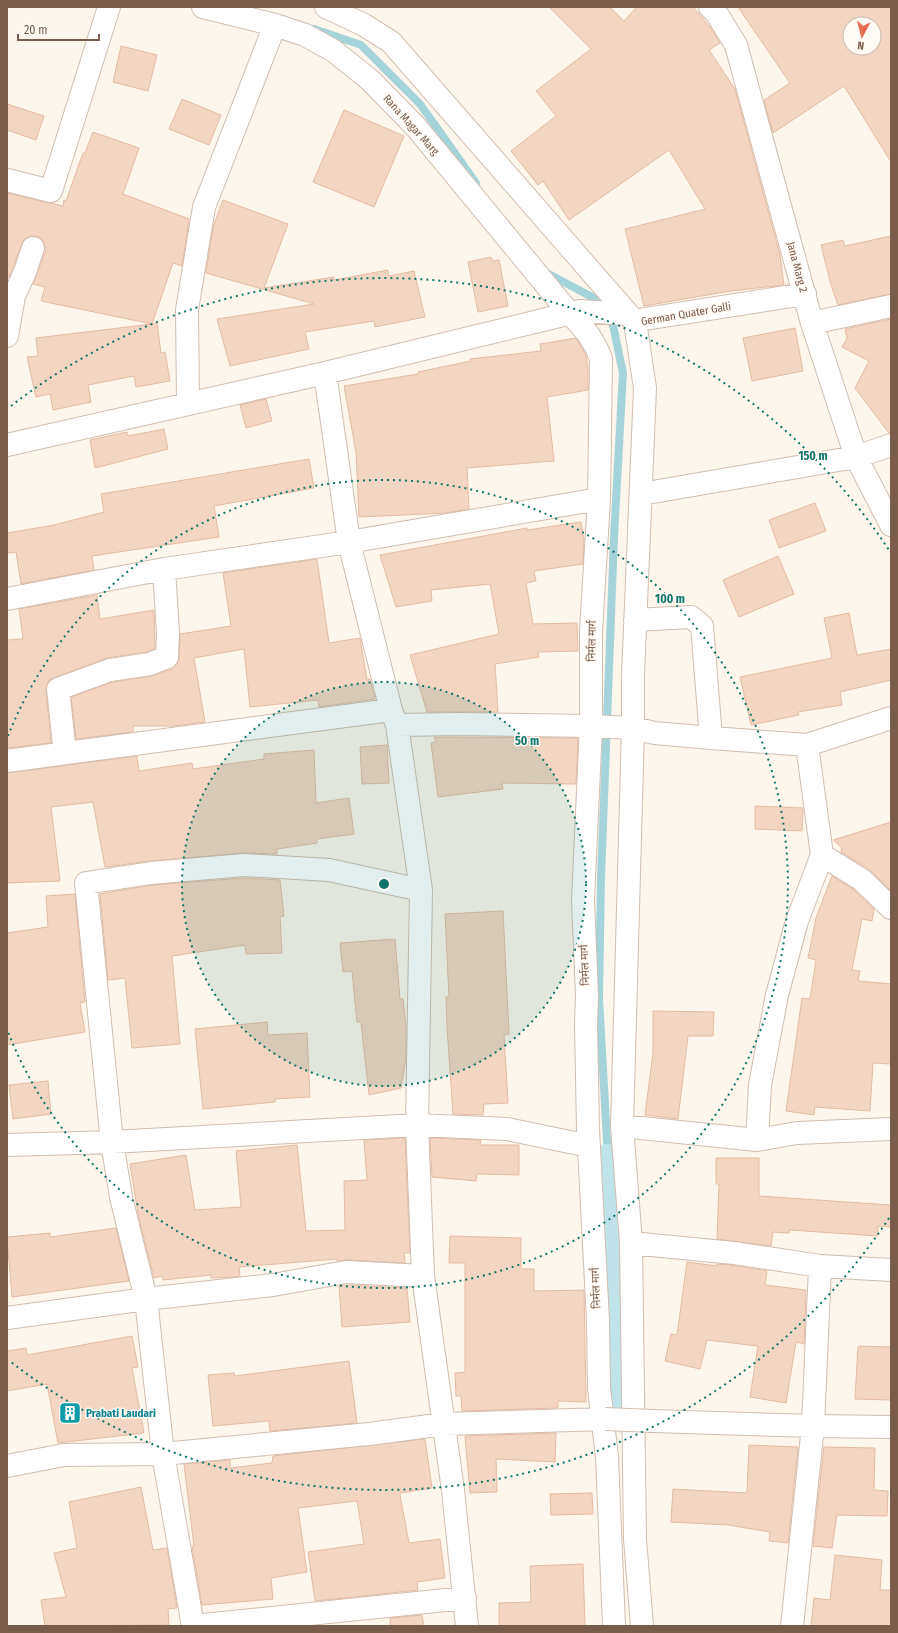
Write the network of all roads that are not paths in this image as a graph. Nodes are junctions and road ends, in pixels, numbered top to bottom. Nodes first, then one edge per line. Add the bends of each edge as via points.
1 (109, 7) edge
2 (326, 7) edge
3 (710, 7) edge
4 (209, 8) edge
5 (275, 26) junction
6 (7, 180) edge
7 (33, 248) dead end
8 (805, 294) junction
9 (891, 306) edge
10 (575, 313) junction
11 (627, 317) junction
12 (812, 323) junction
13 (7, 336) edge
14 (325, 373) junction
15 (188, 404) junction
16 (7, 442) edge
17 (891, 445) edge
18 (856, 457) junction
19 (641, 494) junction
20 (599, 499) junction
21 (891, 525) edge
22 (349, 542) junction
23 (164, 569) junction
24 (7, 599) edge
25 (635, 620) junction
26 (394, 718) junction
27 (891, 718) edge
28 (592, 726) junction
29 (633, 728) junction
30 (711, 738) junction
31 (807, 745) junction
32 (65, 753) junction
33 (7, 761) edge
34 (822, 855) junction
35 (421, 890) junction
36 (891, 908) edge
37 (418, 1125) junction
38 (622, 1126) junction
39 (891, 1128) edge
40 (757, 1140) junction
41 (112, 1142) junction
42 (7, 1145) edge
43 (589, 1146) junction
44 (631, 1243) junction
45 (820, 1266) junction
46 (891, 1270) edge
47 (423, 1276) junction
48 (146, 1299) junction
49 (7, 1318) edge
50 (604, 1419) junction
51 (444, 1424) junction
52 (813, 1426) junction
53 (891, 1426) edge
54 (163, 1454) junction
55 (7, 1466) edge
56 (465, 1598) junction
57 (192, 1626) edge
58 (467, 1626) edge
59 (614, 1626) edge
60 (642, 1626) edge
61 (792, 1626) edge

1 - 6 street via 51,191
2 - 11 street via 364,25 391,42
3 - 8 street, Jana Marg 2 via 736,45
4 - 5 street, Rana Magar Marg
5 - 10 street, Rana Magar Marg via 305,35 334,51 370,80 416,127
5 - 15 street via 204,207 187,310
7 - 13 street via 14,296
8 - 11 street, German Quater Galli via 645,319
8 - 12 street, Jana Marg 2
9 - 12 street
10 - 11 street, German Quater Galli
10 - 14 street, German Quater Galli
10 - 20 street, निर्मल मार्ग via 597,346 601,359
11 - 19 street via 645,388
12 - 18 street, Jana Marg 2
14 - 15 street, German Quater Galli
14 - 22 street
15 - 16 street, German Quater Galli
17 - 18 street
18 - 19 street
18 - 21 street, Jana Marg 2
19 - 25 street
20 - 22 street
20 - 28 street, निर्मल मार्ग via 591,631
22 - 23 street
22 - 26 street
23 - 24 street
23 - 32 street via 167,658 150,664 110,670 58,689
25 - 29 street
25 - 30 street via 691,617 702,626
26 - 28 street via 460,724
26 - 32 street
26 - 35 street
27 - 31 street
28 - 29 street
28 - 43 street, निर्मल मार्ग via 583,900
29 - 30 street via 655,733
29 - 38 street
30 - 31 street
31 - 34 street
32 - 33 street
34 - 36 street via 862,880
34 - 40 street via 798,921 777,995 760,1085
35 - 37 street
35 - 41 street via 329,870 244,865 151,873 86,883
37 - 41 street
37 - 43 street via 507,1129
37 - 47 street
38 - 40 street
38 - 44 street
39 - 40 street via 798,1133
41 - 42 street
41 - 48 street via 121,1197
43 - 50 street, निर्मल मार्ग via 599,1388
44 - 45 street via 734,1253
44 - 60 street via 635,1539
45 - 46 street
45 - 52 street
47 - 48 street via 346,1272 273,1285
47 - 51 street
48 - 49 street
48 - 54 street
50 - 51 street
50 - 52 street, bridge
50 - 59 street, निर्मल मार्ग
51 - 54 street
51 - 56 street
52 - 53 street
52 - 61 street
54 - 55 street via 64,1455
54 - 57 street
56 - 57 street
56 - 58 street

